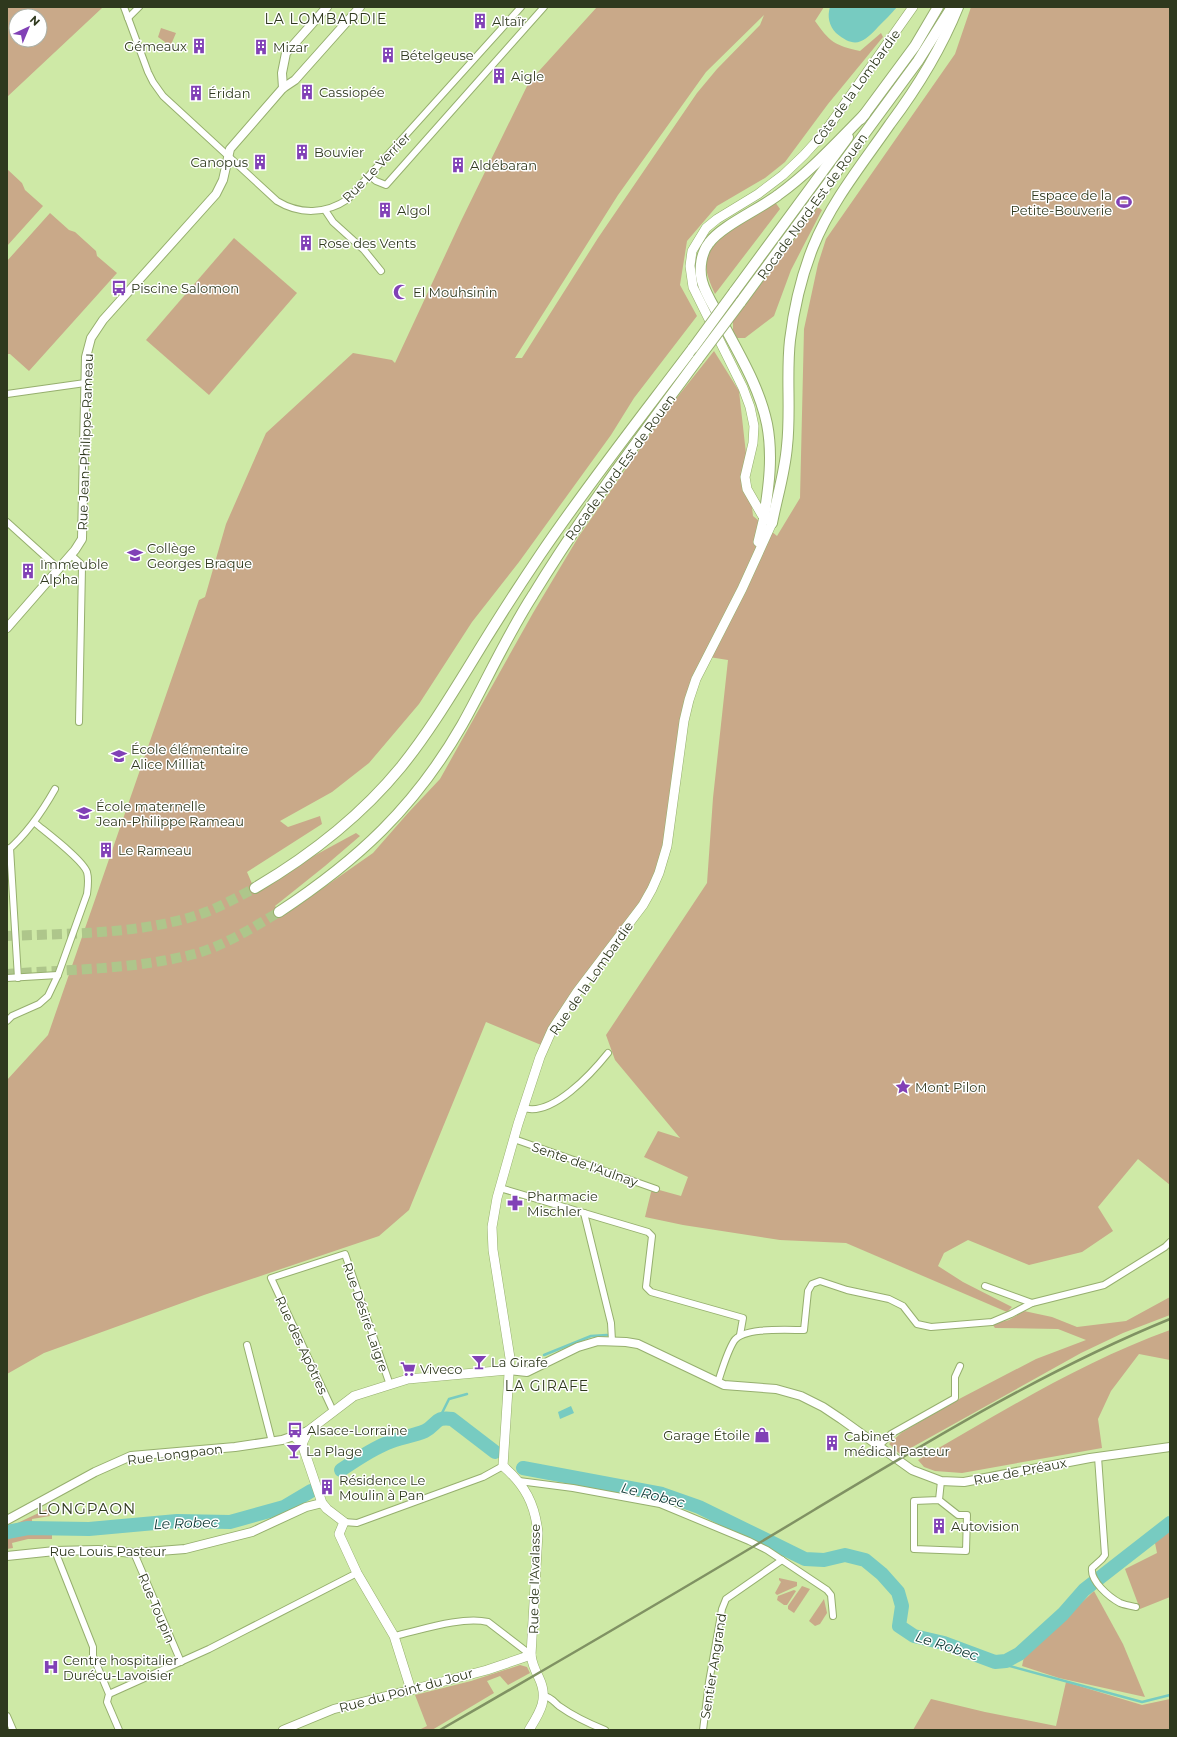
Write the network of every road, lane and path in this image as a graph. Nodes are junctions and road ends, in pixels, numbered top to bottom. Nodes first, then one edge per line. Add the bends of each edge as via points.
1 (124, 7) edge
2 (139, 7) edge
3 (327, 7) edge
4 (360, 7) edge
5 (521, 7) edge
6 (544, 7) edge
7 (913, 7) edge
8 (938, 7) edge
9 (952, 7) edge
10 (958, 7) edge
11 (128, 18) junction
12 (283, 88) junction
13 (864, 114) junction
14 (228, 155) junction
15 (370, 176) junction
16 (325, 210) junction
17 (381, 271) dead end
18 (85, 383) junction
19 (7, 394) edge
20 (768, 520) junction
21 (7, 522) edge
22 (71, 555) junction
23 (59, 569) junction
24 (7, 628) edge
25 (79, 722) dead end
26 (55, 789) dead end
27 (35, 823) junction
28 (9, 850) edge
29 (255, 888) tunnel mouth
30 (279, 912) tunnel mouth
31 (58, 975) junction
32 (7, 978) edge
33 (18, 978) junction
34 (7, 1021) edge
35 (608, 1053) dead end
36 (524, 1108) junction
37 (514, 1139) junction
38 (500, 1188) junction
39 (656, 1189) dead end
40 (584, 1213) junction
41 (1170, 1242) edge
42 (271, 1278) joint
43 (984, 1286) dead end
44 (1032, 1303) junction
45 (740, 1335) junction
46 (612, 1341) junction
47 (247, 1345) dead end
48 (960, 1366) dead end
49 (508, 1370) junction
50 (718, 1382) junction
51 (390, 1385) junction
52 (333, 1411) junction
53 (308, 1431) junction
54 (293, 1435) junction
55 (272, 1442) junction
56 (302, 1444) junction
57 (880, 1446) junction
58 (1170, 1447) edge
59 (1098, 1457) junction
60 (503, 1466) junction
61 (941, 1480) junction
62 (519, 1481) junction
63 (939, 1500) junction
64 (322, 1503) junction
65 (7, 1520) edge
66 (344, 1522) junction
67 (55, 1551) junction
68 (134, 1553) junction
69 (7, 1556) edge
70 (782, 1560) junction
71 (357, 1573) junction
72 (1136, 1607) dead end
73 (833, 1616) dead end
74 (394, 1636) junction
75 (531, 1655) junction
76 (181, 1662) junction
77 (411, 1690) junction
78 (109, 1694) junction
79 (544, 1696) junction
80 (7, 1716) edge
81 (11, 1729) edge
82 (119, 1730) edge
83 (283, 1730) edge
84 (529, 1730) edge
85 (605, 1730) edge
86 (703, 1730) edge

1 - 11 street, Rue Le Verrier
2 - 11 street
3 - 12 street via 286,53 282,73
4 - 12 street via 295,80
5 - 15 street, Rue Le Verrier
6 - 15 street via 386,185
7 - 20 main road, Côte de la Lombardie via 824,133 783,175 711,224 692,251 690,266 693,288 750,407 754,426 746,484 752,499
8 - 13 highway, Rocade Nord-Est de Rouen via 915,46
9 - 30 highway, Rocade Nord-Est de Rouen, bridge via 918,61 628,453 566,542 527,604 445,753 420,789 402,811 353,858
10 - 20 highway via 948,32 918,85 853,176 814,245 795,307 790,341 787,446
11 - 14 street, Rue Le Verrier via 148,72 158,89
12 - 14 street via 230,149
13 - 20 highway via 780,194 718,233 707,245 702,260 701,271 706,291 751,378 767,424 770,458
13 - 29 highway, Rocade Nord-Est de Rouen, bridge via 543,552 511,598 443,708 400,768 326,841 307,856
14 - 16 street, Rue Le Verrier via 285,206 301,210
14 - 18 street, Rue Jean-Philippe Rameau via 223,180 216,194 97,328 88,347
15 - 16 street, Rue Le Verrier via 348,199
16 - 17 street via 333,222 364,250
18 - 19 street
18 - 22 street, Rue Jean-Philippe Rameau via 83,533 80,544
20 - 36 main road, Rue de la Lombardie via 755,559 689,700 667,846 657,879 643,905 577,992 552,1030 540,1057
21 - 23 street
22 - 23 street, Rue Jean-Philippe Rameau
22 - 25 street via 82,567
23 - 24 street, Rue Jean-Philippe Rameau
26 - 27 street
27 - 28 street
27 - 31 street via 79,861 87,871 89,880 87,894
28 - 33 street
31 - 33 street
31 - 34 street via 48,996 39,1004 12,1016
32 - 33 street
35 - 36 street via 596,1069 556,1101 536,1110
36 - 37 main road, Rue de la Lombardie
37 - 38 main road, Rue de la Lombardie
37 - 39 street, Sente de l'Aulnay
38 - 40 street
38 - 49 main road, Rue de la Lombardie via 493,1218 492,1238 509,1346
40 - 45 street via 648,1232 652,1236 646,1287 651,1292 743,1318
40 - 46 street via 611,1323
41 - 44 street via 1104,1285
42 - 51 street, Rue Désiré Laigre via 344,1254
42 - 52 street, Rue des Apôtres
43 - 44 street
44 - 45 street via 992,1322 931,1327 917,1324 903,1306 889,1299 820,1281 812,1284 808,1291 804,1330 756,1331
45 - 50 street via 734,1341
46 - 49 street, Rue de Préaux via 598,1341 578,1347 527,1372
46 - 50 street, Rue de Préaux via 638,1344
47 - 55 street
48 - 57 street via 955,1377 955,1398 891,1434
49 - 51 main road via 408,1379
49 - 60 main road, Rue de la Lombardie
50 - 57 street, Rue de Préaux via 801,1396 823,1407
51 - 52 main road via 354,1396
52 - 53 main road
53 - 54 street, Rue Longpaon
53 - 56 main road
54 - 55 street, Rue Longpaon
54 - 56 main road
55 - 65 street, Rue Longpaon via 131,1456 95,1472
56 - 64 main road
57 - 61 street, Rue de Préaux via 912,1470
58 - 59 street, Rue de Préaux
59 - 61 street, Rue de Préaux via 964,1482
59 - 72 street via 1105,1555 1092,1568 1091,1573 1111,1598
60 - 62 main road, Rue de l'Avalasse
60 - 66 street via 483,1477 364,1521
61 - 63 street
62 - 70 street via 660,1504 749,1541
62 - 75 main road, Rue de l'Avalasse via 532,1505 538,1533
63 - 63 street via 958,1515 968,1515 966,1551 914,1549 914,1501
64 - 66 main road
64 - 68 street, Rue Louis Pasteur via 306,1507 245,1534 185,1549
66 - 71 main road via 339,1534
67 - 68 street, Rue Louis Pasteur via 98,1550
67 - 69 street, Rue Louis Pasteur
67 - 78 street
68 - 76 street, Rue Toupin
70 - 73 street via 827,1590 831,1595
70 - 86 street, Sentier Angrand via 726,1599 709,1682
71 - 74 main road
71 - 76 street
74 - 75 street via 464,1620 482,1620
74 - 77 main road
75 - 77 main road, Rue du Point du Jour via 494,1668
75 - 79 main road
76 - 78 street
77 - 83 street, Rue du Point du Jour via 334,1709
78 - 82 street via 107,1702
79 - 84 main road via 541,1710
79 - 85 street via 548,1696 591,1725
80 - 81 street

